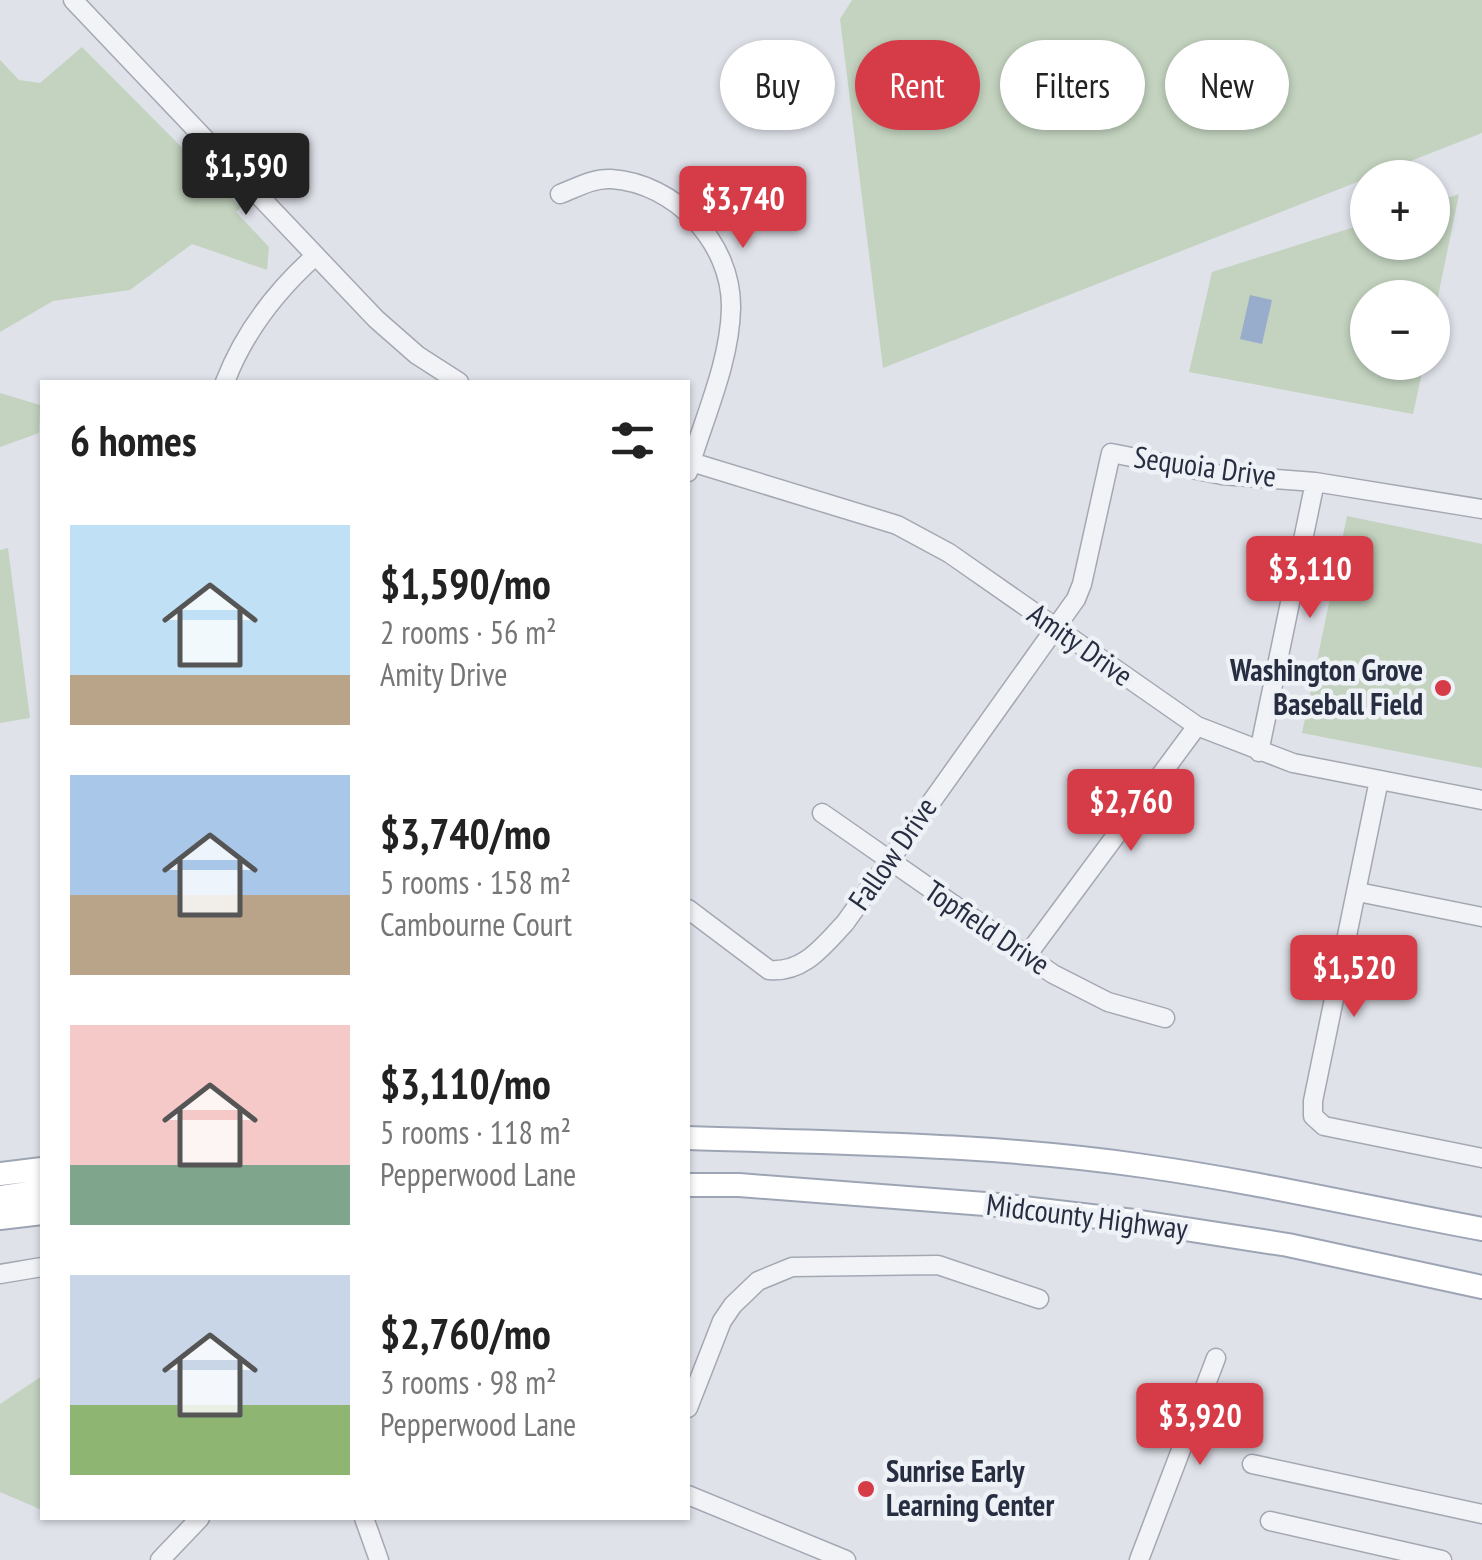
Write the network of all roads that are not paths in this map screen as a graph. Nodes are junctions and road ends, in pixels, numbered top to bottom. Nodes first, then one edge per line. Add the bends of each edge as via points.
1 (73, 0) edge
2 (560, 194) dead end
3 (315, 256) junction
4 (226, 380) edge
5 (456, 380) edge
6 (690, 462) edge
7 (690, 465) edge
8 (1314, 482) junction
9 (1482, 509) edge
10 (1055, 626) junction
11 (1196, 726) junction
12 (1259, 752) junction
13 (1380, 780) junction
14 (1482, 800) edge
15 (822, 813) dead end
16 (887, 860) junction
17 (1358, 892) junction
18 (690, 910) edge
19 (1482, 917) edge
20 (1028, 954) junction
21 (1165, 1018) dead end
22 (690, 1138) edge
23 (1482, 1158) edge
24 (40, 1169) edge
25 (0, 1174) edge
26 (690, 1184) edge
27 (40, 1191) edge
28 (0, 1197) edge
29 (40, 1213) edge
30 (0, 1218) edge
31 (1482, 1230) edge
32 (40, 1267) edge
33 (0, 1274) edge
34 (1482, 1287) edge
35 (1038, 1299) dead end
36 (1216, 1358) dead end
37 (690, 1403) edge
38 (1252, 1464) dead end
39 (690, 1497) edge
40 (1482, 1514) edge
41 (198, 1520) edge
42 (365, 1520) edge
43 (1270, 1521) dead end
44 (160, 1560) edge
45 (378, 1560) edge
46 (846, 1560) edge
47 (1139, 1560) edge
48 (1442, 1560) edge

1 - 3 street
2 - 6 street via 594,180 640,185 670,198 716,246 731,306 727,345
3 - 4 street via 250,329
3 - 5 street via 416,355
7 - 10 street, Amity Drive via 896,526 949,553
8 - 9 street, Sequoia Drive
8 - 10 street, Sequoia Drive via 1222,475 1111,453 1082,584
8 - 12 street
10 - 11 street, Amity Drive
10 - 16 street, Fallow Drive
11 - 12 street, Amity Drive
11 - 20 street
12 - 13 street, Amity Drive
13 - 14 street, Amity Drive
13 - 17 street
15 - 16 street, Topfield Drive
16 - 18 street, Fallow Drive via 822,948 782,971 769,970
16 - 20 street, Topfield Drive
17 - 19 street
17 - 23 street via 1313,1116 1324,1126
20 - 21 street, Topfield Drive via 1108,1002
22 - 31 main road, Midcounty Highway via 1004,1150 1142,1166 1299,1190
24 - 25 main road
26 - 34 main road, Midcounty Highway via 1134,1220
27 - 28 main road
29 - 30 main road
32 - 33 street
35 - 37 street via 938,1265 792,1267 758,1281 733,1305
36 - 47 street
38 - 40 street
39 - 46 street
41 - 44 street
42 - 45 street
43 - 48 street

